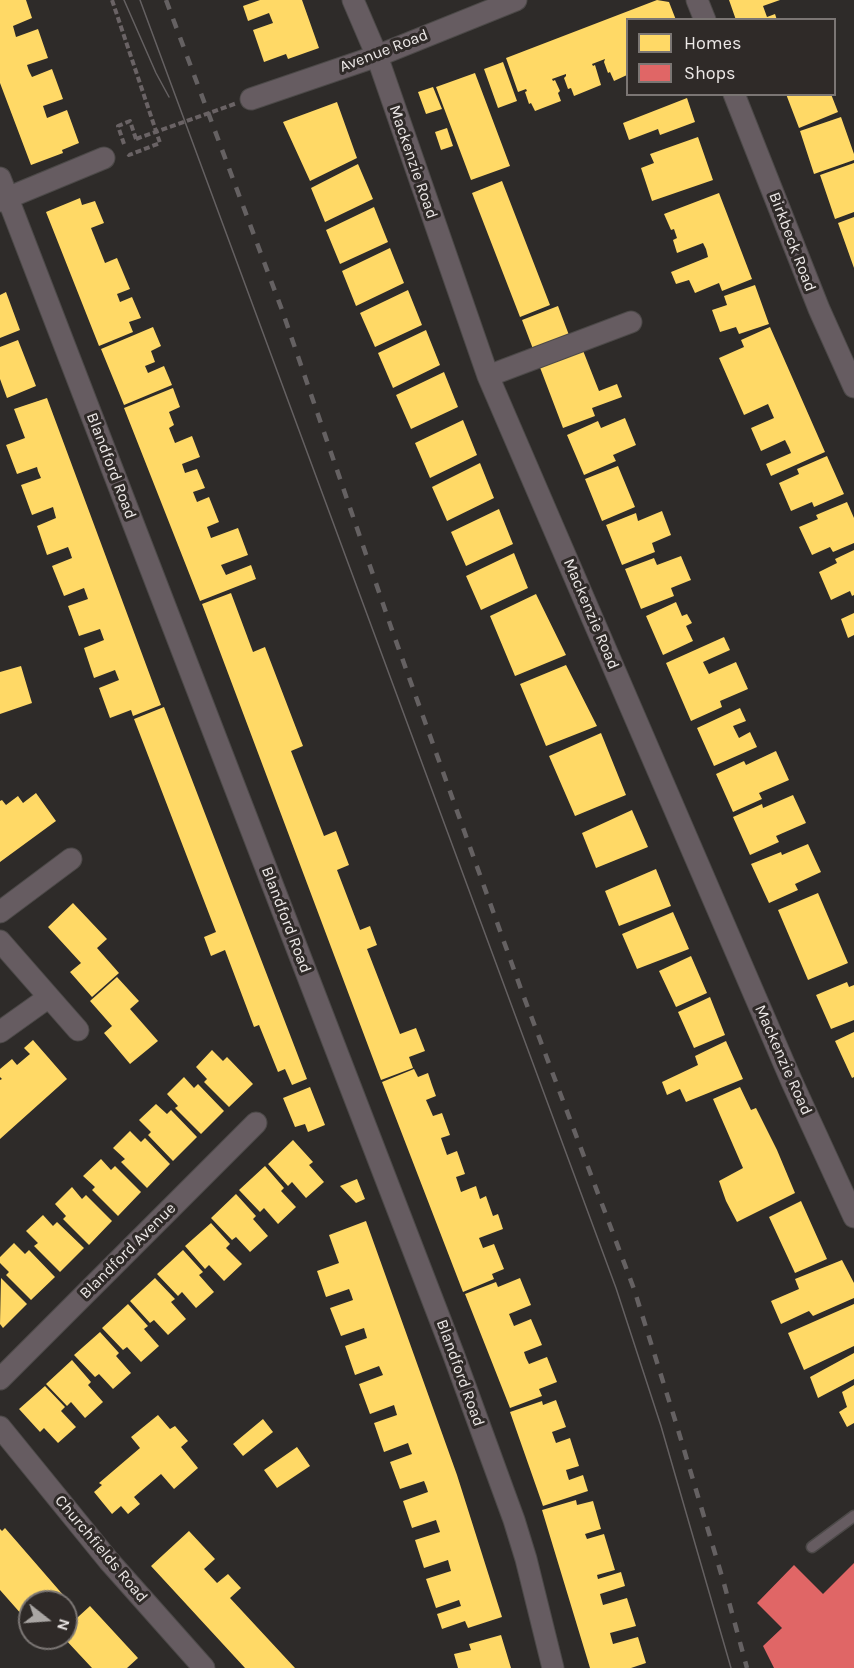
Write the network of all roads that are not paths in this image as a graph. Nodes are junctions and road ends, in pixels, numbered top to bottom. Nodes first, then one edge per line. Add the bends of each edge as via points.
1 (353, 0) edge
2 (516, 0) edge
3 (697, 0) edge
4 (704, 18) edge
5 (376, 56) junction
6 (736, 96) edge
7 (244, 101) road end
8 (104, 158) road end
9 (0, 177) edge
10 (4, 200) edge
11 (630, 322) dead end
12 (488, 376) junction
13 (854, 387) edge
14 (71, 859) dead end
15 (0, 912) edge
16 (0, 941) edge
17 (49, 997) junction
18 (78, 1030) dead end
19 (0, 1032) edge
20 (256, 1123) dead end
21 (854, 1218) edge
22 (0, 1379) edge
23 (0, 1427) edge
24 (854, 1516) edge
25 (812, 1547) dead end
26 (204, 1668) edge
27 (553, 1668) edge

1 - 5 street, Mackenzie Road
2 - 5 street, Avenue Road
3 - 4 street
5 - 7 street, Avenue Road
5 - 12 street, Mackenzie Road
6 - 13 street, Birkbeck Road via 819,309
8 - 10 street
9 - 10 street, Blandford Road
10 - 27 street, Blandford Road via 461,1375 526,1558
11 - 12 street
12 - 21 street, Mackenzie Road
14 - 15 street
16 - 17 street
17 - 18 street
17 - 19 street
20 - 22 street, Blandford Avenue
23 - 26 street, Churchfields Road via 109,1561
24 - 25 lane

